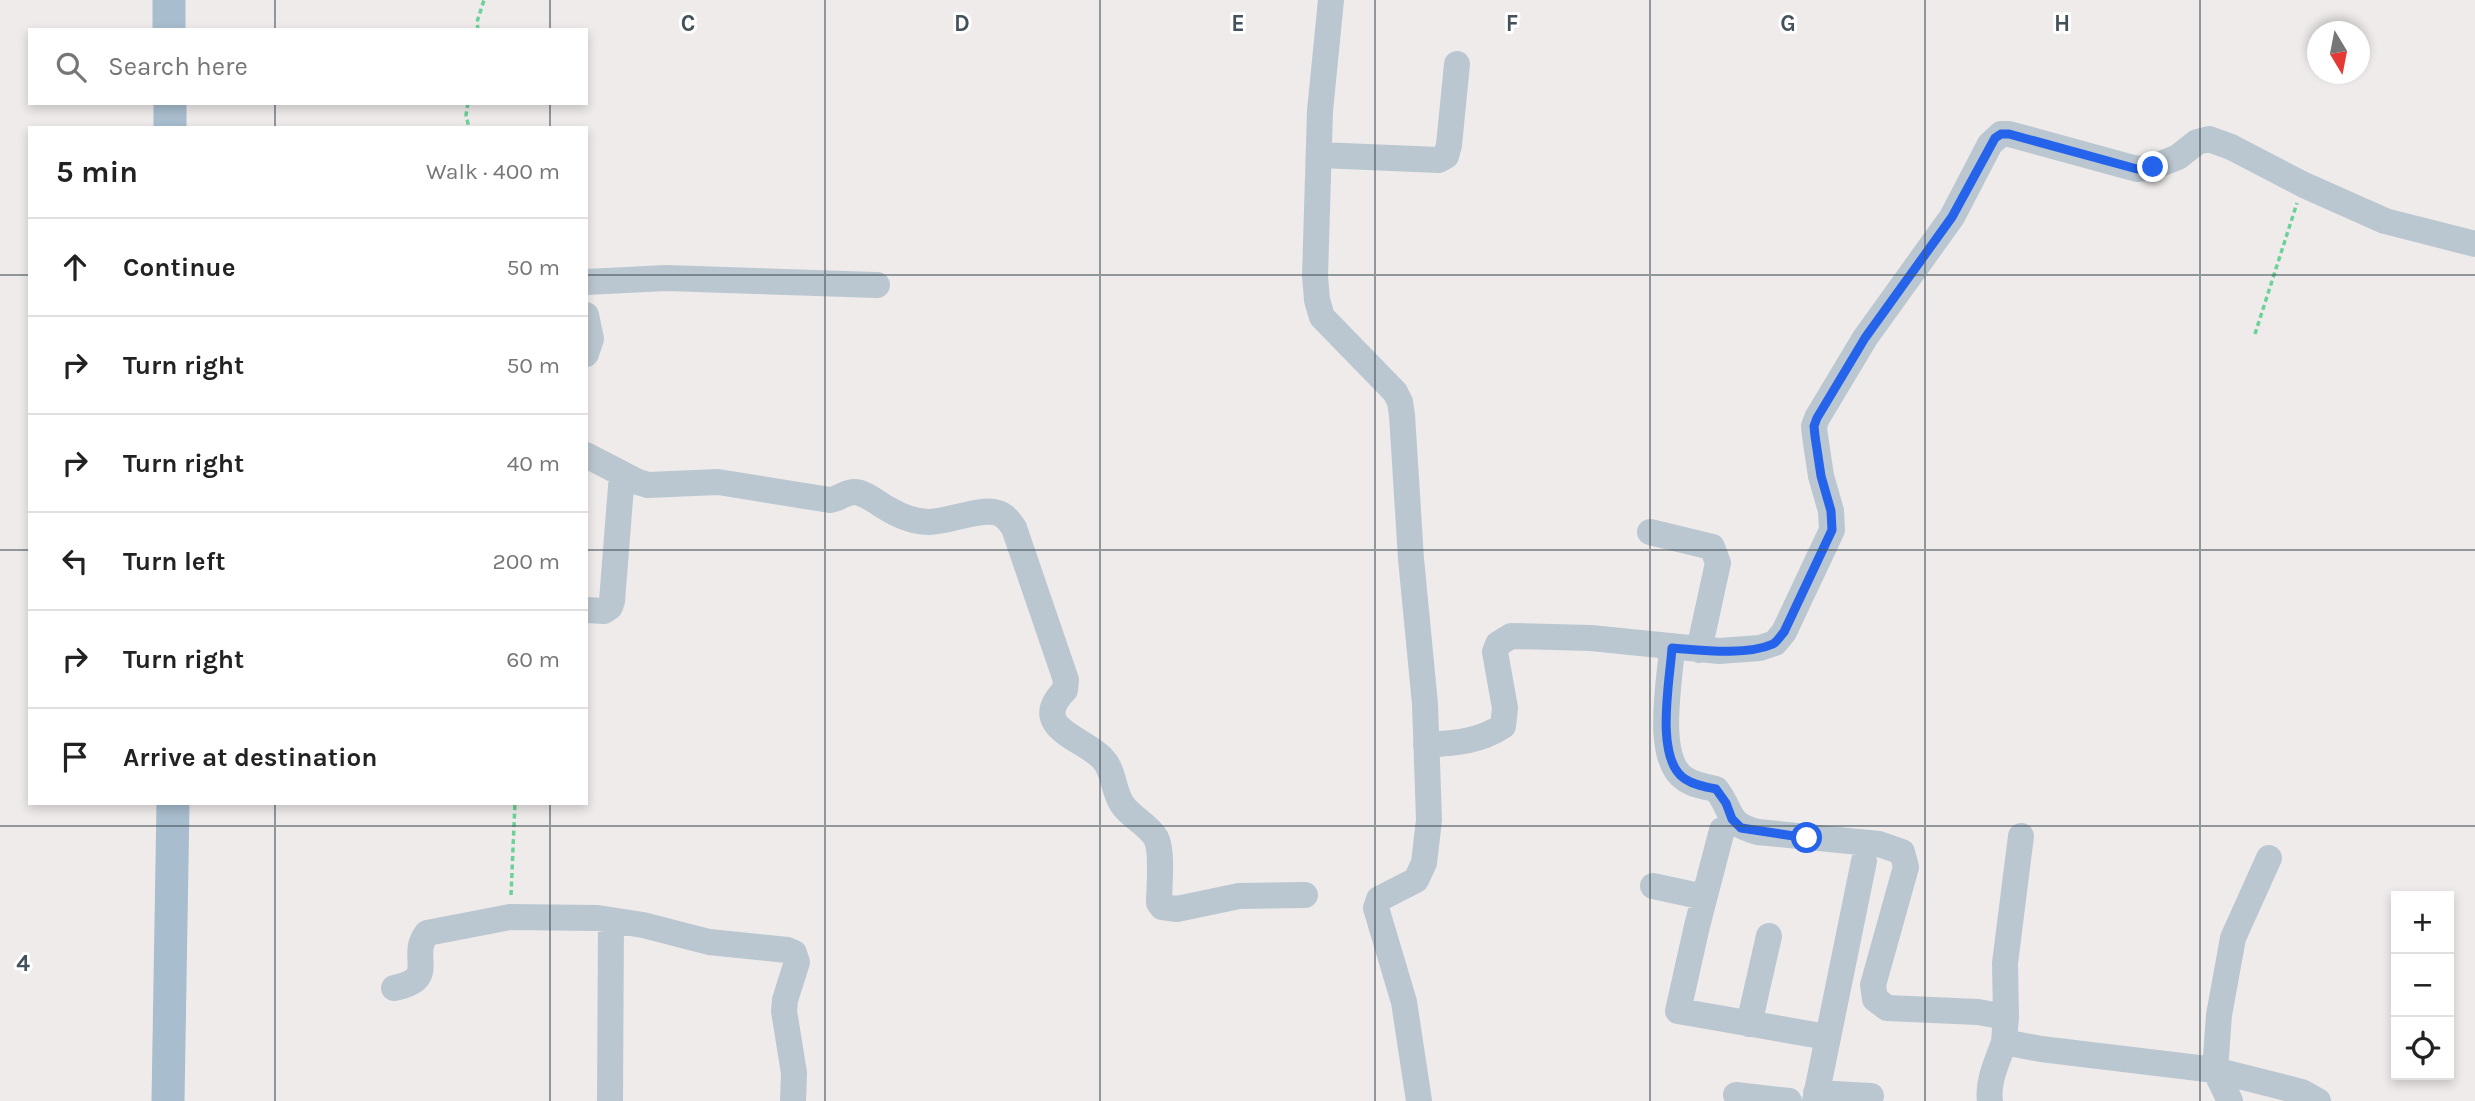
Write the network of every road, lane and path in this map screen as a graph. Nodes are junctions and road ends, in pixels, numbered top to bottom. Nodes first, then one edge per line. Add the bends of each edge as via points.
1 (169, 0) edge
2 (484, 0) edge
3 (1331, 0) edge
4 (169, 28) edge
5 (478, 28) edge
6 (1457, 64) dead end
7 (170, 105) edge
8 (468, 105) edge
9 (170, 126) edge
10 (469, 126) edge
11 (1321, 155) junction
12 (2304, 185) junction
13 (2475, 244) edge
14 (588, 282) edge
15 (877, 285) dead end
16 (588, 325) edge
17 (2255, 334) dead end
18 (588, 348) edge
19 (588, 457) edge
20 (622, 474) junction
21 (1650, 532) dead end
22 (588, 610) edge
23 (1672, 648) junction
24 (1699, 650) junction
25 (1426, 745) junction
26 (173, 805) edge
27 (514, 805) edge
28 (1722, 830) dead end
29 (2021, 836) dead end
30 (2269, 858) dead end
31 (1864, 862) dead end
32 (1653, 886) dead end
33 (1305, 895) dead end
34 (1704, 897) junction
35 (510, 917) junction
36 (611, 920) junction
37 (1769, 936) dead end
38 (394, 988) dead end
39 (1749, 1024) junction
40 (2005, 1029) junction
41 (1827, 1037) junction
42 (2215, 1070) junction
43 (1736, 1095) dead end
44 (1871, 1096) dead end
45 (1816, 1097) edge
46 (168, 1101) edge
47 (610, 1101) edge
48 (793, 1101) edge
49 (1419, 1101) edge
50 (1789, 1101) edge
51 (1990, 1101) edge
52 (2230, 1101) edge
53 (2318, 1101) edge

1 - 4 main road
2 - 5 path
3 - 11 street via 1320,111
6 - 11 street via 1446,156 1438,160
7 - 9 main road
8 - 10 path
11 - 25 street via 1315,276 1322,317 1400,402
12 - 13 street via 2385,221
12 - 17 path
12 - 24 street via 2209,139 2178,157 2137,169 2009,134 1995,138 1952,217 1865,338 1817,418 1815,436 1832,530 1784,632 1775,643 1760,648
14 - 15 street via 666,278
16 - 18 street
19 - 20 street
20 - 22 street via 610,607
20 - 33 street via 649,485 718,482 830,500 858,492 920,522 985,513 1008,519 1066,680 1065,690 1056,698 1056,723 1104,759 1123,806 1155,837 1162,907 1177,909 1239,896
21 - 24 street via 1712,547 1717,563
23 - 24 street
23 - 25 street via 1591,638 1503,639 1495,652 1505,708 1503,726 1471,741
23 - 40 street via 1666,740 1682,778 1716,789 1741,828 1880,844 1902,852 1906,867 1873,985 1875,999 1887,1007 1978,1012
25 - 49 street via 1429,820 1424,863 1416,880 1379,899 1376,908 1404,1002
26 - 46 main road
27 - 35 path
28 - 34 street
29 - 40 street via 2006,963
30 - 42 street via 2233,938
31 - 41 street
32 - 34 street
34 - 39 street via 1678,1011
35 - 36 street
35 - 38 street via 427,933 421,940 422,969 417,978 410,985
36 - 47 street
36 - 48 street via 709,942 794,953 797,962 784,1011 794,1073
37 - 39 street
39 - 41 street
40 - 42 street via 2040,1049
40 - 51 street
41 - 45 street
42 - 52 street
42 - 53 street
43 - 50 street
44 - 45 street

